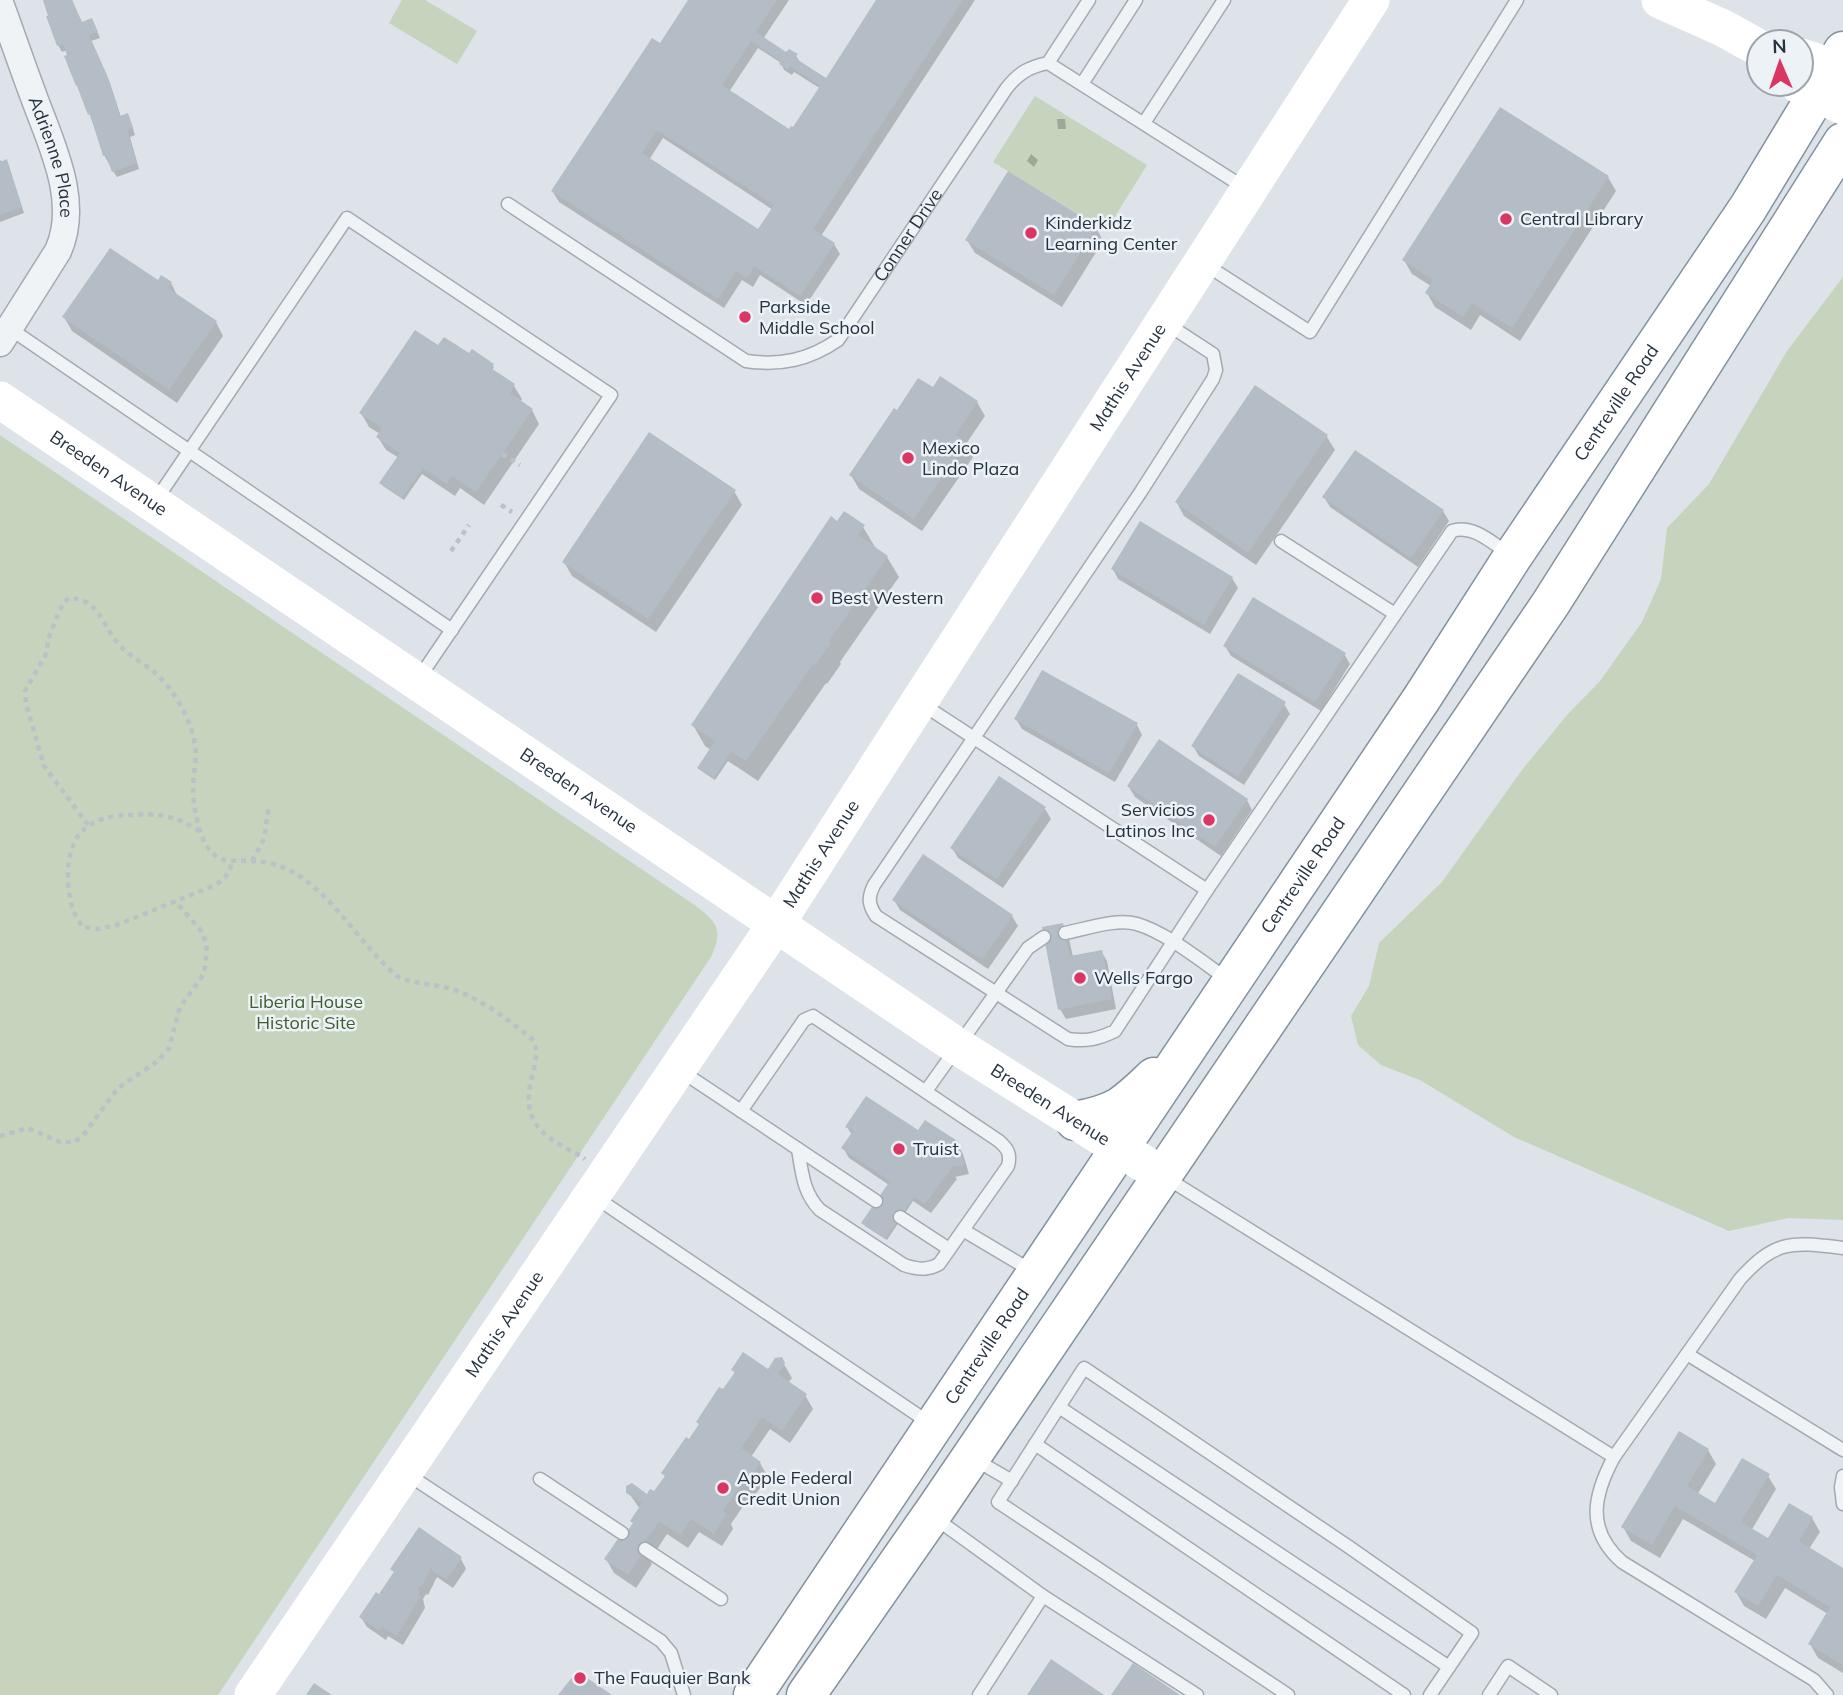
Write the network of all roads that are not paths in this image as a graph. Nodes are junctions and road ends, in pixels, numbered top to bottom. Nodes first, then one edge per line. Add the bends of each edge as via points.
1 (1089, 0) edge
2 (1136, 0) edge
3 (1224, 0) edge
4 (1371, 0) edge
5 (1517, 0) edge
6 (1660, 0) edge
7 (0, 4) edge
8 (1745, 41) edge
9 (1048, 63) junction
10 (1826, 76) edge
11 (1082, 84) junction
12 (1144, 123) junction
13 (1837, 157) edge
14 (1248, 191) junction
15 (508, 204) dead end
16 (1202, 262) junction
17 (1164, 322) junction
18 (5, 335) edge
19 (0, 400) edge
20 (188, 452) junction
21 (153, 503) junction
22 (1281, 541) dead end
23 (1513, 556) junction
24 (1395, 614) junction
25 (452, 630) junction
26 (417, 682) junction
27 (919, 702) junction
28 (975, 737) junction
29 (1207, 890) junction
30 (776, 924) junction
31 (1065, 933) dead end
32 (1044, 937) dead end
33 (1172, 942) junction
34 (1232, 982) junction
35 (995, 992) junction
36 (1194, 1040) junction
37 (957, 1046) junction
38 (678, 1069) junction
39 (926, 1091) junction
40 (741, 1111) junction
41 (1075, 1121) junction
42 (798, 1149) junction
43 (1120, 1150) junction
44 (1162, 1175) junction
45 (599, 1184) junction
46 (876, 1201) dead end
47 (900, 1217) dead end
48 (963, 1230) junction
49 (1843, 1248) edge
50 (949, 1249) junction
51 (1037, 1274) junction
52 (1687, 1354) junction
53 (1059, 1407) junction
54 (935, 1426) junction
55 (1035, 1444) junction
56 (1843, 1450) edge
57 (971, 1457) junction
58 (1614, 1457) junction
59 (404, 1472) junction
60 (1843, 1476) edge
61 (540, 1479) dead end
62 (1012, 1481) junction
63 (1843, 1504) edge
64 (932, 1515) junction
65 (622, 1533) dead end
66 (645, 1549) dead end
67 (1043, 1596) junction
68 (721, 1599) dead end
69 (777, 1660) junction
70 (1449, 1667) junction
71 (253, 1695) edge
72 (684, 1695) edge
73 (730, 1695) edge
74 (753, 1695) edge
75 (806, 1695) edge
76 (979, 1695) edge
77 (1197, 1695) edge
78 (1288, 1695) edge
79 (1404, 1695) edge
80 (1430, 1695) edge
81 (1489, 1695) edge
82 (1551, 1695) edge
83 (1827, 1695) edge

1 - 9 lane
2 - 11 lane
3 - 12 lane
4 - 14 street, Mathis Avenue
5 - 16 lane via 1310,332
6 - 8 street
7 - 18 street, Adrienne Place via 59,164 66,214 58,251
9 - 11 lane
9 - 15 lane, Conner Drive via 1029,67 1015,77 838,340 800,360 746,360
10 - 23 highway, Centreville Road via 1748,208
11 - 12 lane
12 - 14 lane
13 - 44 highway via 1551,603
14 - 16 street, Mathis Avenue
16 - 17 street, Mathis Avenue
17 - 27 street, Mathis Avenue
17 - 28 lane via 1213,354 1213,379
18 - 20 lane
19 - 21 street, Breeden Avenue
20 - 21 lane
20 - 25 lane
20 - 25 lane via 347,218 588,380 611,396
21 - 26 street, Breeden Avenue
22 - 24 lane
23 - 24 lane via 1471,530 1452,531
23 - 34 highway, Centreville Road
24 - 29 lane
25 - 26 lane
26 - 30 street, Breeden Avenue
27 - 28 lane
27 - 30 street, Mathis Avenue
28 - 29 lane
28 - 35 lane via 869,895 876,916
29 - 33 lane
30 - 37 street, Breeden Avenue
30 - 38 street, Mathis Avenue
31 - 33 lane via 1136,924
32 - 35 lane via 1028,948
33 - 34 lane
33 - 35 lane via 1115,1031 1100,1038 1068,1039
34 - 36 highway, Centreville Road
35 - 37 lane
36 - 41 highway via 1120,1108
36 - 43 highway, Centreville Road
37 - 39 lane
37 - 41 street, Breeden Avenue
38 - 40 lane
38 - 45 street, Mathis Avenue
39 - 40 lane via 813,1016 804,1020
39 - 48 lane via 1009,1152 1008,1166
40 - 42 lane
41 - 43 street, Breeden Avenue
42 - 46 lane
42 - 50 lane via 806,1192 820,1210 916,1269 939,1264
43 - 44 street, Breeden Avenue
43 - 51 highway, Centreville Road
44 - 57 highway
44 - 58 lane
45 - 54 lane
45 - 59 street, Mathis Avenue
47 - 50 lane
48 - 50 lane
48 - 51 lane
49 - 52 lane via 1784,1245 1757,1260
51 - 54 highway, Centreville Road
52 - 56 lane
52 - 58 lane
53 - 55 lane
53 - 70 lane
53 - 70 lane via 1084,1368 1472,1633
54 - 69 highway, Centreville Road
55 - 62 lane
55 - 79 lane
57 - 62 lane
57 - 64 highway
58 - 83 lane via 1596,1510 1609,1551 1814,1680
59 - 71 street, Mathis Avenue
59 - 72 lane via 660,1640 671,1653
60 - 63 lane
61 - 65 lane
62 - 78 lane via 998,1503
64 - 67 lane
64 - 75 highway
66 - 68 lane
67 - 76 lane
67 - 77 lane
69 - 73 highway
69 - 74 highway, Centreville Road
70 - 80 lane
81 - 82 lane via 1508,1666

